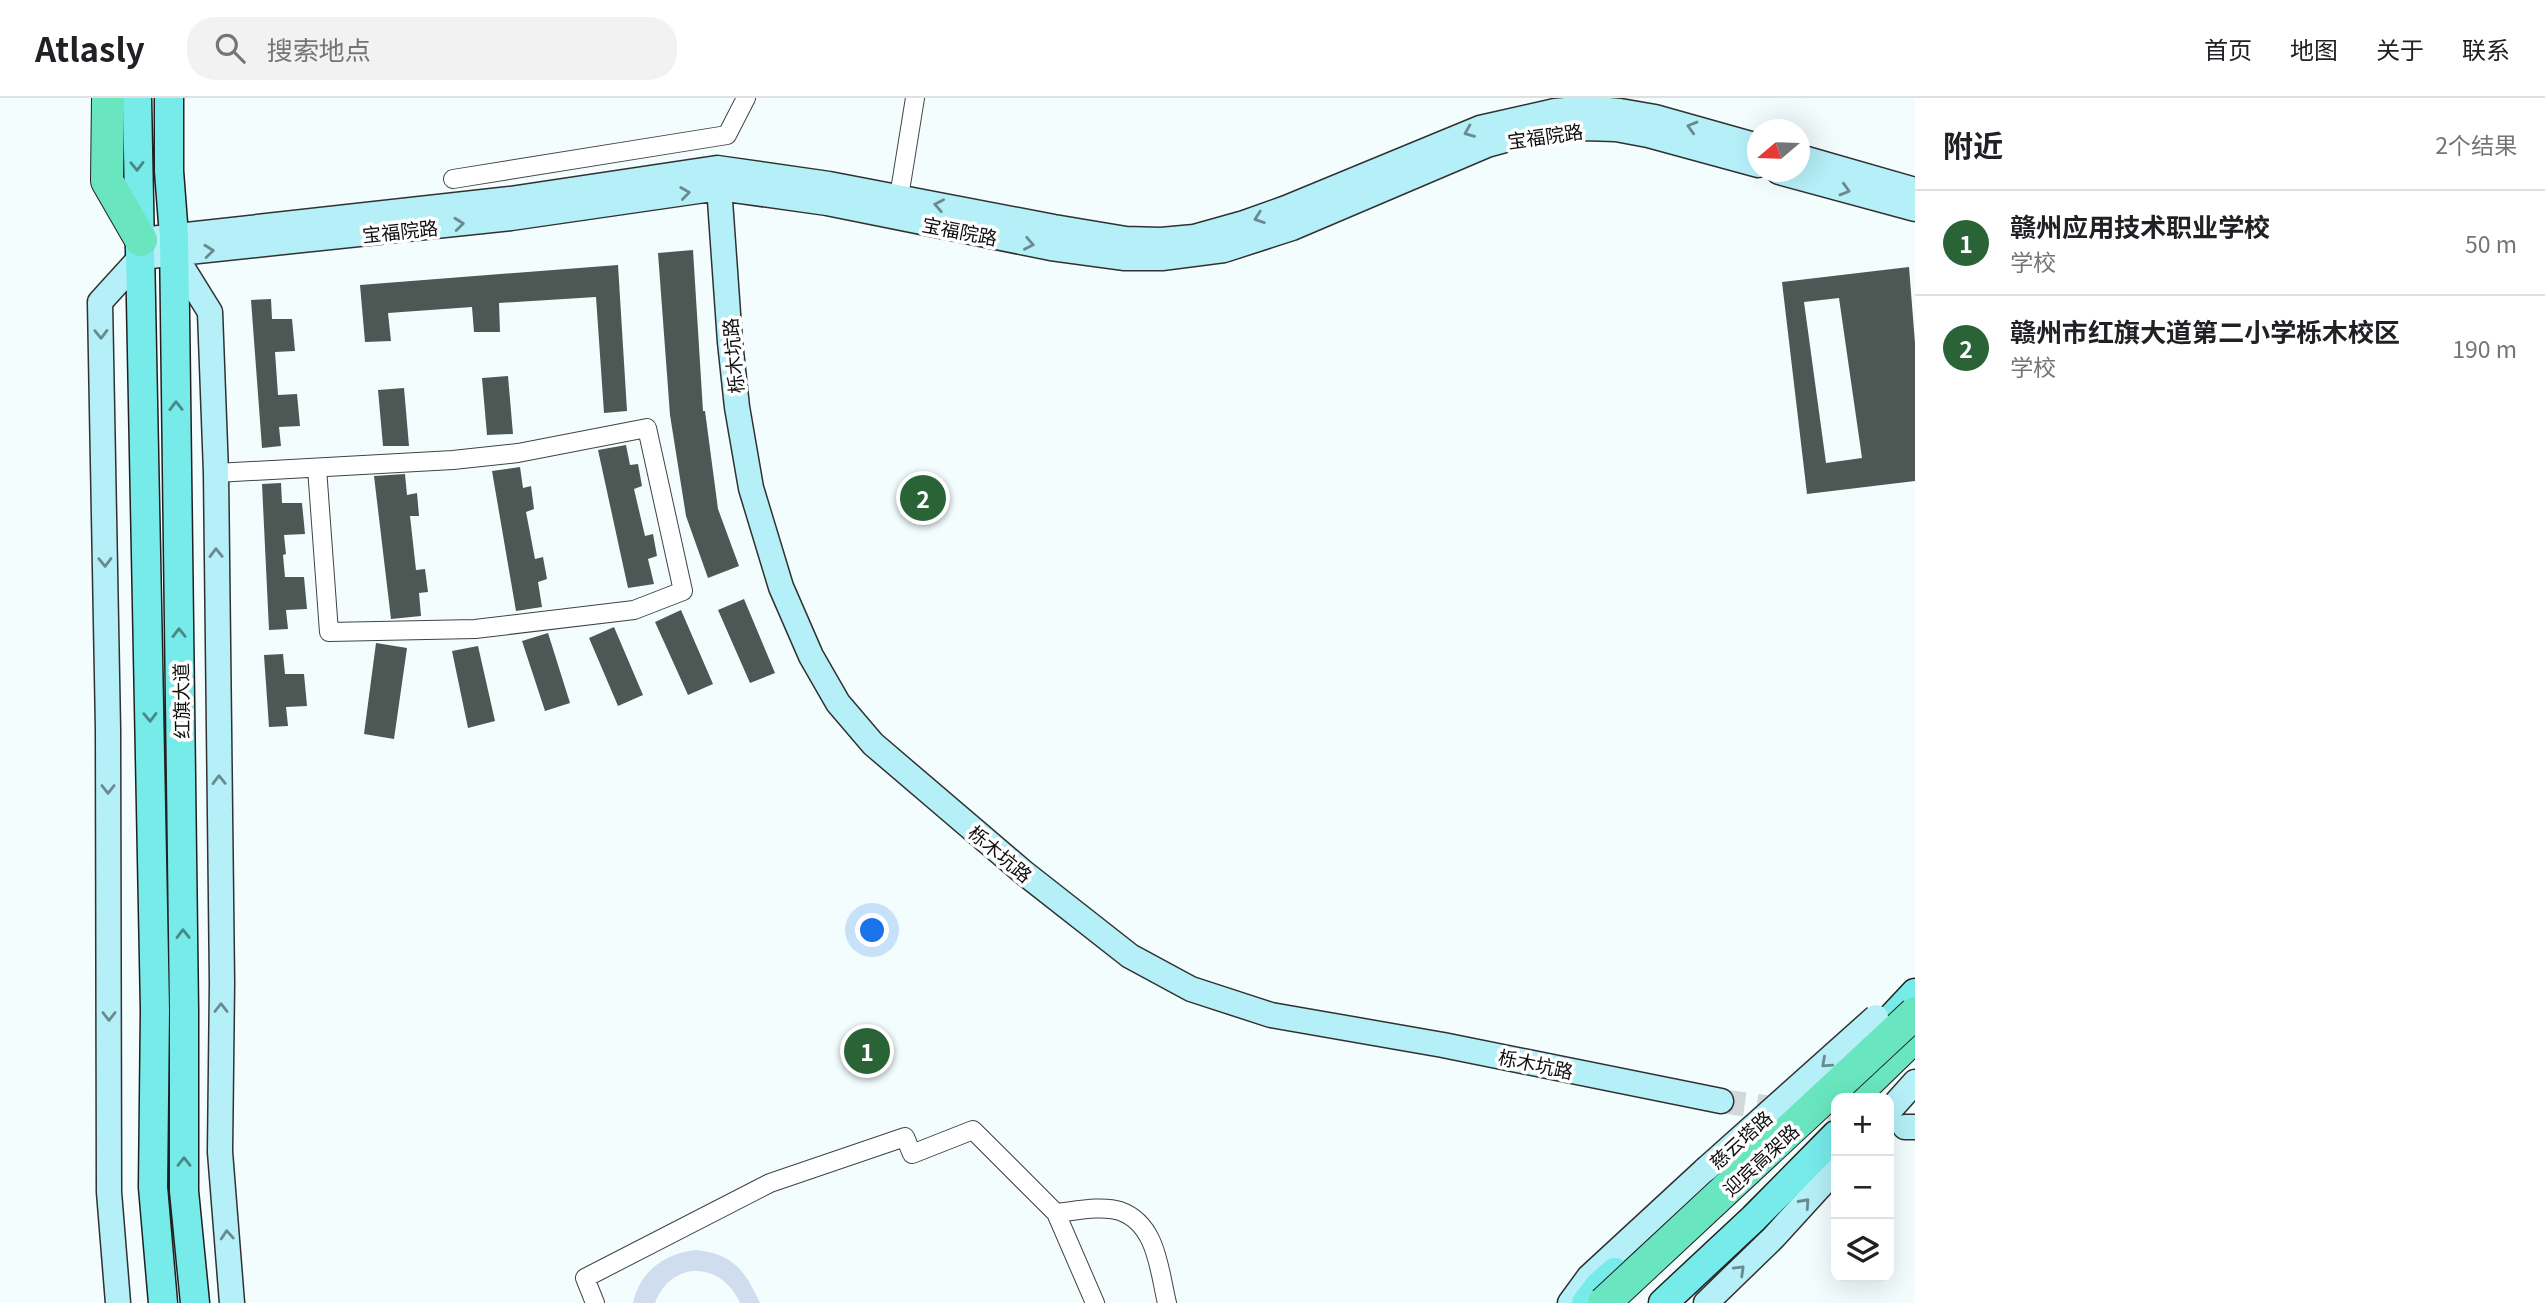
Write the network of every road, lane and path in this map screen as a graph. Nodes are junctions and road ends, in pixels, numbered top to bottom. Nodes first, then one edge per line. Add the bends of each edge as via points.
1 (108, 98) edge
2 (137, 98) edge
3 (169, 98) edge
4 (746, 98) edge
5 (915, 98) edge
6 (1747, 143) edge
7 (1810, 161) edge
8 (1747, 162) edge
9 (718, 178) junction
10 (453, 179) dead end
11 (1810, 180) edge
12 (1915, 190) edge
13 (897, 207) junction
14 (1915, 209) edge
15 (174, 245) junction
16 (141, 248) junction
17 (317, 468) junction
18 (216, 472) junction
19 (1915, 981) edge
20 (1915, 993) edge
21 (1915, 1013) edge
22 (1881, 1021) junction
23 (1914, 1058) edge
24 (1859, 1093) edge
25 (1878, 1093) edge
26 (1721, 1101) tunnel mouth
27 (1831, 1117) edge
28 (1903, 1122) edge
29 (1831, 1141) edge
30 (1831, 1173) edge
31 (1713, 1174) junction
32 (1056, 1213) junction
33 (1764, 1228) junction
34 (118, 1303) edge
35 (163, 1303) edge
36 (195, 1303) edge
37 (232, 1303) edge
38 (595, 1303) edge
39 (1095, 1303) edge
40 (1167, 1303) edge
41 (1570, 1303) edge
42 (1586, 1303) edge
43 (1604, 1303) edge
44 (1634, 1303) edge
45 (1663, 1303) edge
46 (1706, 1303) edge

1 - 16 highway via 107,181
2 -> 16 main road, 红旗大道
3 - 15 main road, 红旗大道
4 - 10 street via 727,135
5 - 13 street
6 -> 13 street, 宝福院路 via 1632,113 1586,108 1555,111 1480,128 1219,231 1161,240
7 - 12 street
13 -> 8 street, 宝福院路 via 1051,248 1162,258 1224,250 1292,228 1487,145 1531,133 1616,129
9 - 13 street, 宝福院路 via 829,184
9 - 15 street, 宝福院路 via 512,218
9 - 26 street, 栎木坑路 via 733,368 751,488 781,587 811,656 838,703 882,752 1121,949 1191,989 1271,1015
11 -> 14 street
15 - 16 street, 宝福院路
15 - 18 street via 210,312
36 -> 15 main road, 红旗大道 via 184,1191
16 -> 34 street via 100,302 108,729 109,1192
16 -> 35 main road, 红旗大道 via 155,1010 153,1188
17 - 17 street via 518,453 647,428 683,592 634,610 475,629 329,632
17 - 18 street
37 -> 18 street via 220,1152
19 - 22 street, 慈云塔路
20 - 22 main road, 慈云塔路
21 - 43 highway, 迎宾高架路, bridge
22 -> 31 street, 慈云塔路, bridge
23 - 24 highway
23 - 25 main road
23 - 28 street
27 - 44 highway, 迎宾高架路
29 - 33 main road
33 -> 30 street
31 - 41 street, 慈云塔路 via 1589,1277
31 - 42 main road, 慈云塔路
32 - 38 street via 973,1130 912,1154 905,1137 771,1183 585,1278
32 - 39 street
32 - 40 street via 1119,1211 1138,1222 1151,1236
33 - 45 main road
46 -> 33 street

